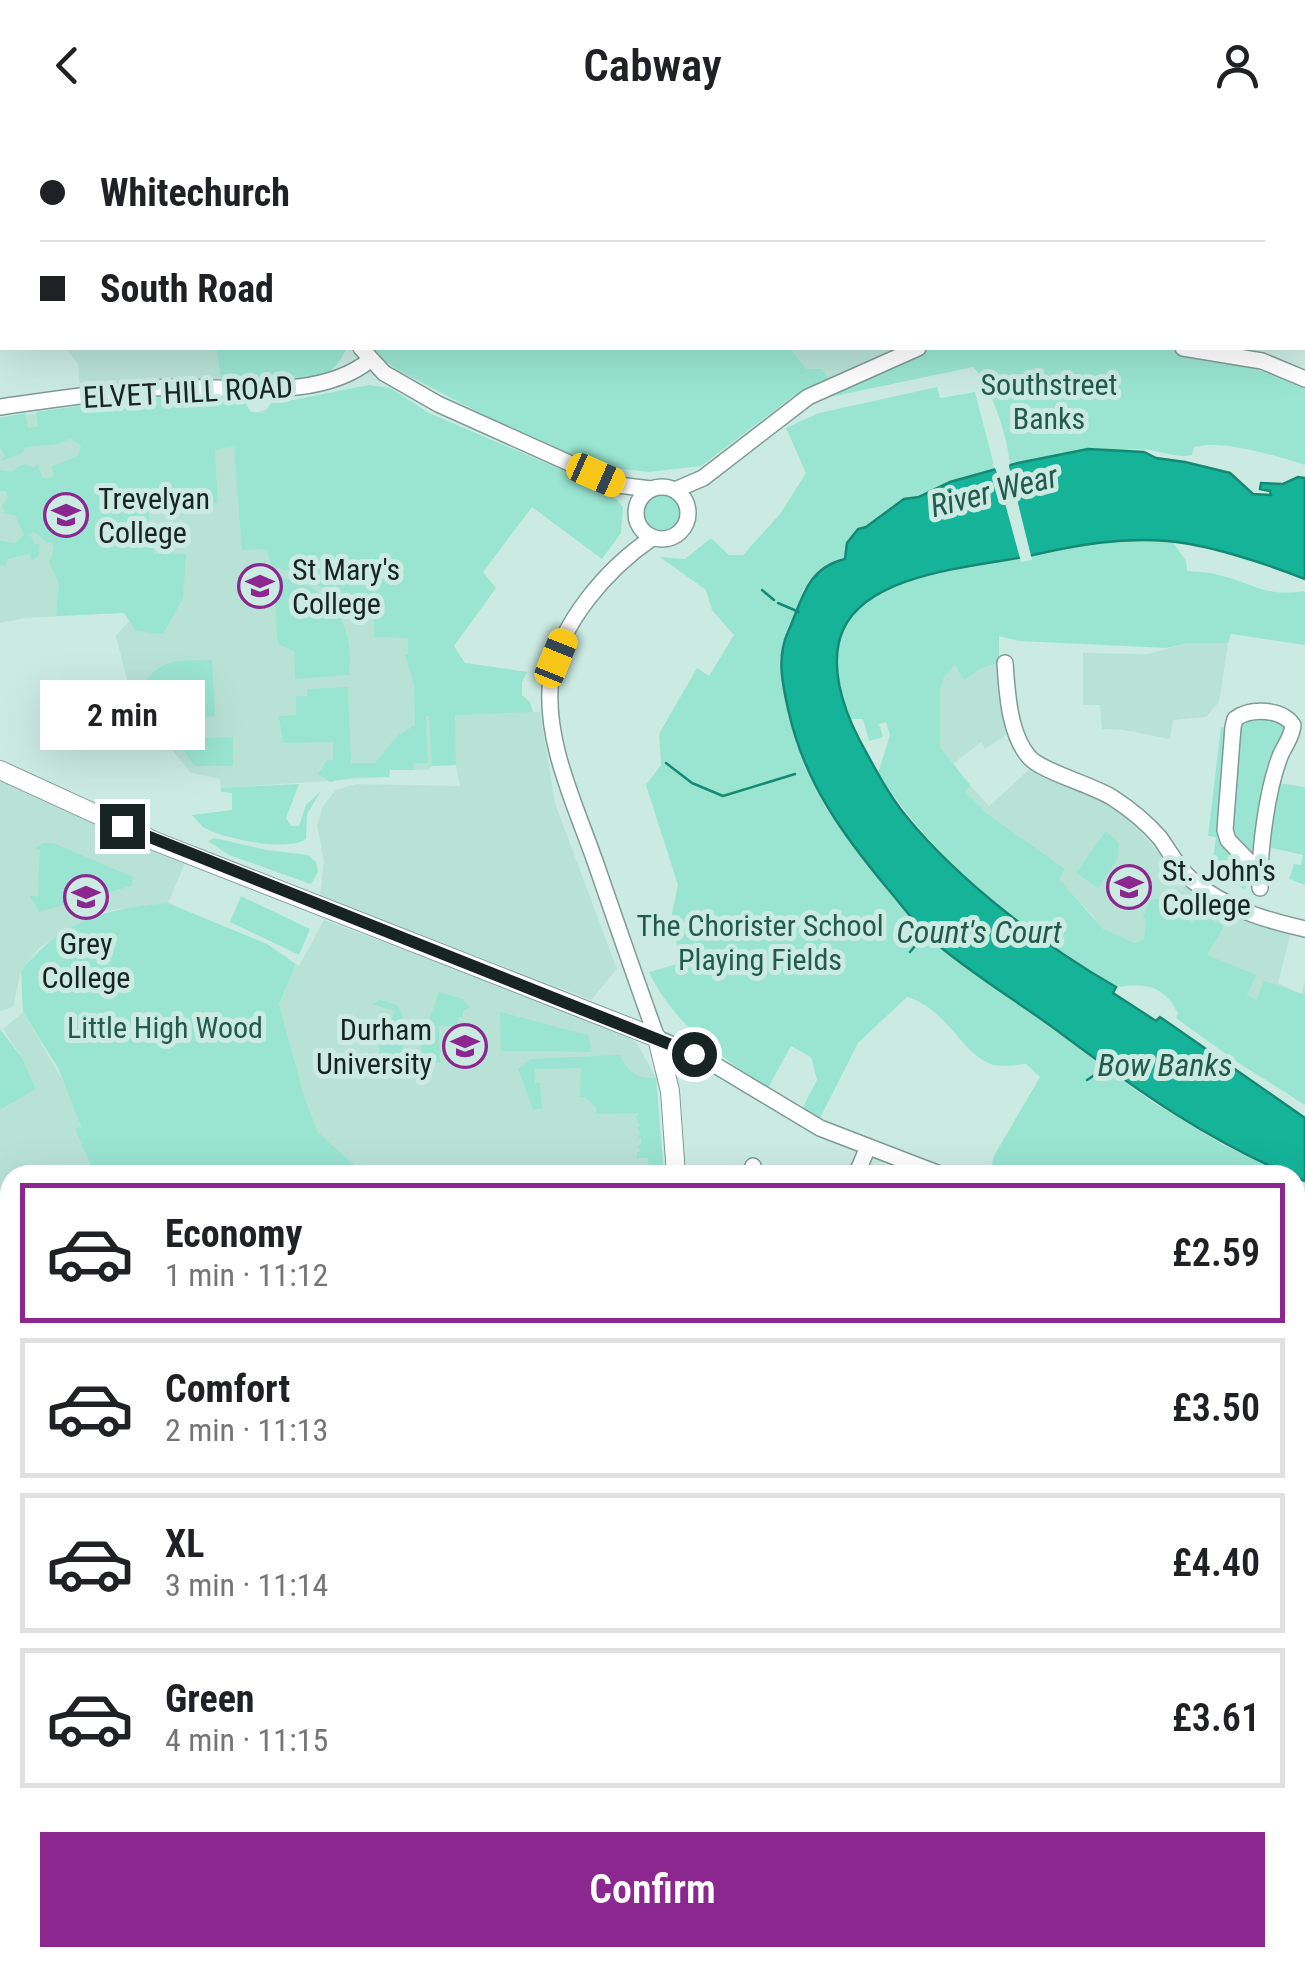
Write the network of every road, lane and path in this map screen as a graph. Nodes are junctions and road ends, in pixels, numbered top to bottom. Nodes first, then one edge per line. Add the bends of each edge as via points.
1 (914, 350) edge
2 (1209, 350) edge
3 (365, 354) edge
4 (1261, 354) edge
5 (1305, 379) edge
6 (0, 408) edge
7 (704, 478) junction
8 (618, 485) junction
9 (651, 489) junction
10 (675, 490) junction
11 (637, 505) junction
12 (688, 509) junction
13 (638, 524) junction
14 (652, 538) junction
15 (627, 555) junction
16 (1005, 663) dead end
17 (0, 770) edge
18 (1256, 895) junction
19 (1305, 930) edge
20 (657, 1038) junction
21 (868, 1147) junction
22 (675, 1165) edge
23 (860, 1165) edge
24 (916, 1165) edge

1 - 7 street via 808,397
2 - 4 street
3 - 6 street, ELVET HILL ROAD via 348,376 304,386 154,388
3 - 8 street via 438,404
4 - 5 street
7 - 10 street
7 - 12 street
8 - 9 street
8 - 11 street
9 - 10 street
9 - 11 street
10 - 12 street
11 - 13 street
12 - 14 street via 688,522 676,536
13 - 14 street
13 - 15 street
14 - 15 street
15 - 20 street via 565,636 550,705 562,765
16 - 18 street via 1019,742 1032,761 1111,797 1156,834 1190,879
17 - 20 main road via 157,842
18 - 18 street via 1225,830 1235,718 1252,710 1286,717 1293,725 1271,794
18 - 19 street
20 - 21 street via 820,1128
20 - 22 main road via 670,1091
21 - 23 street
21 - 24 street

